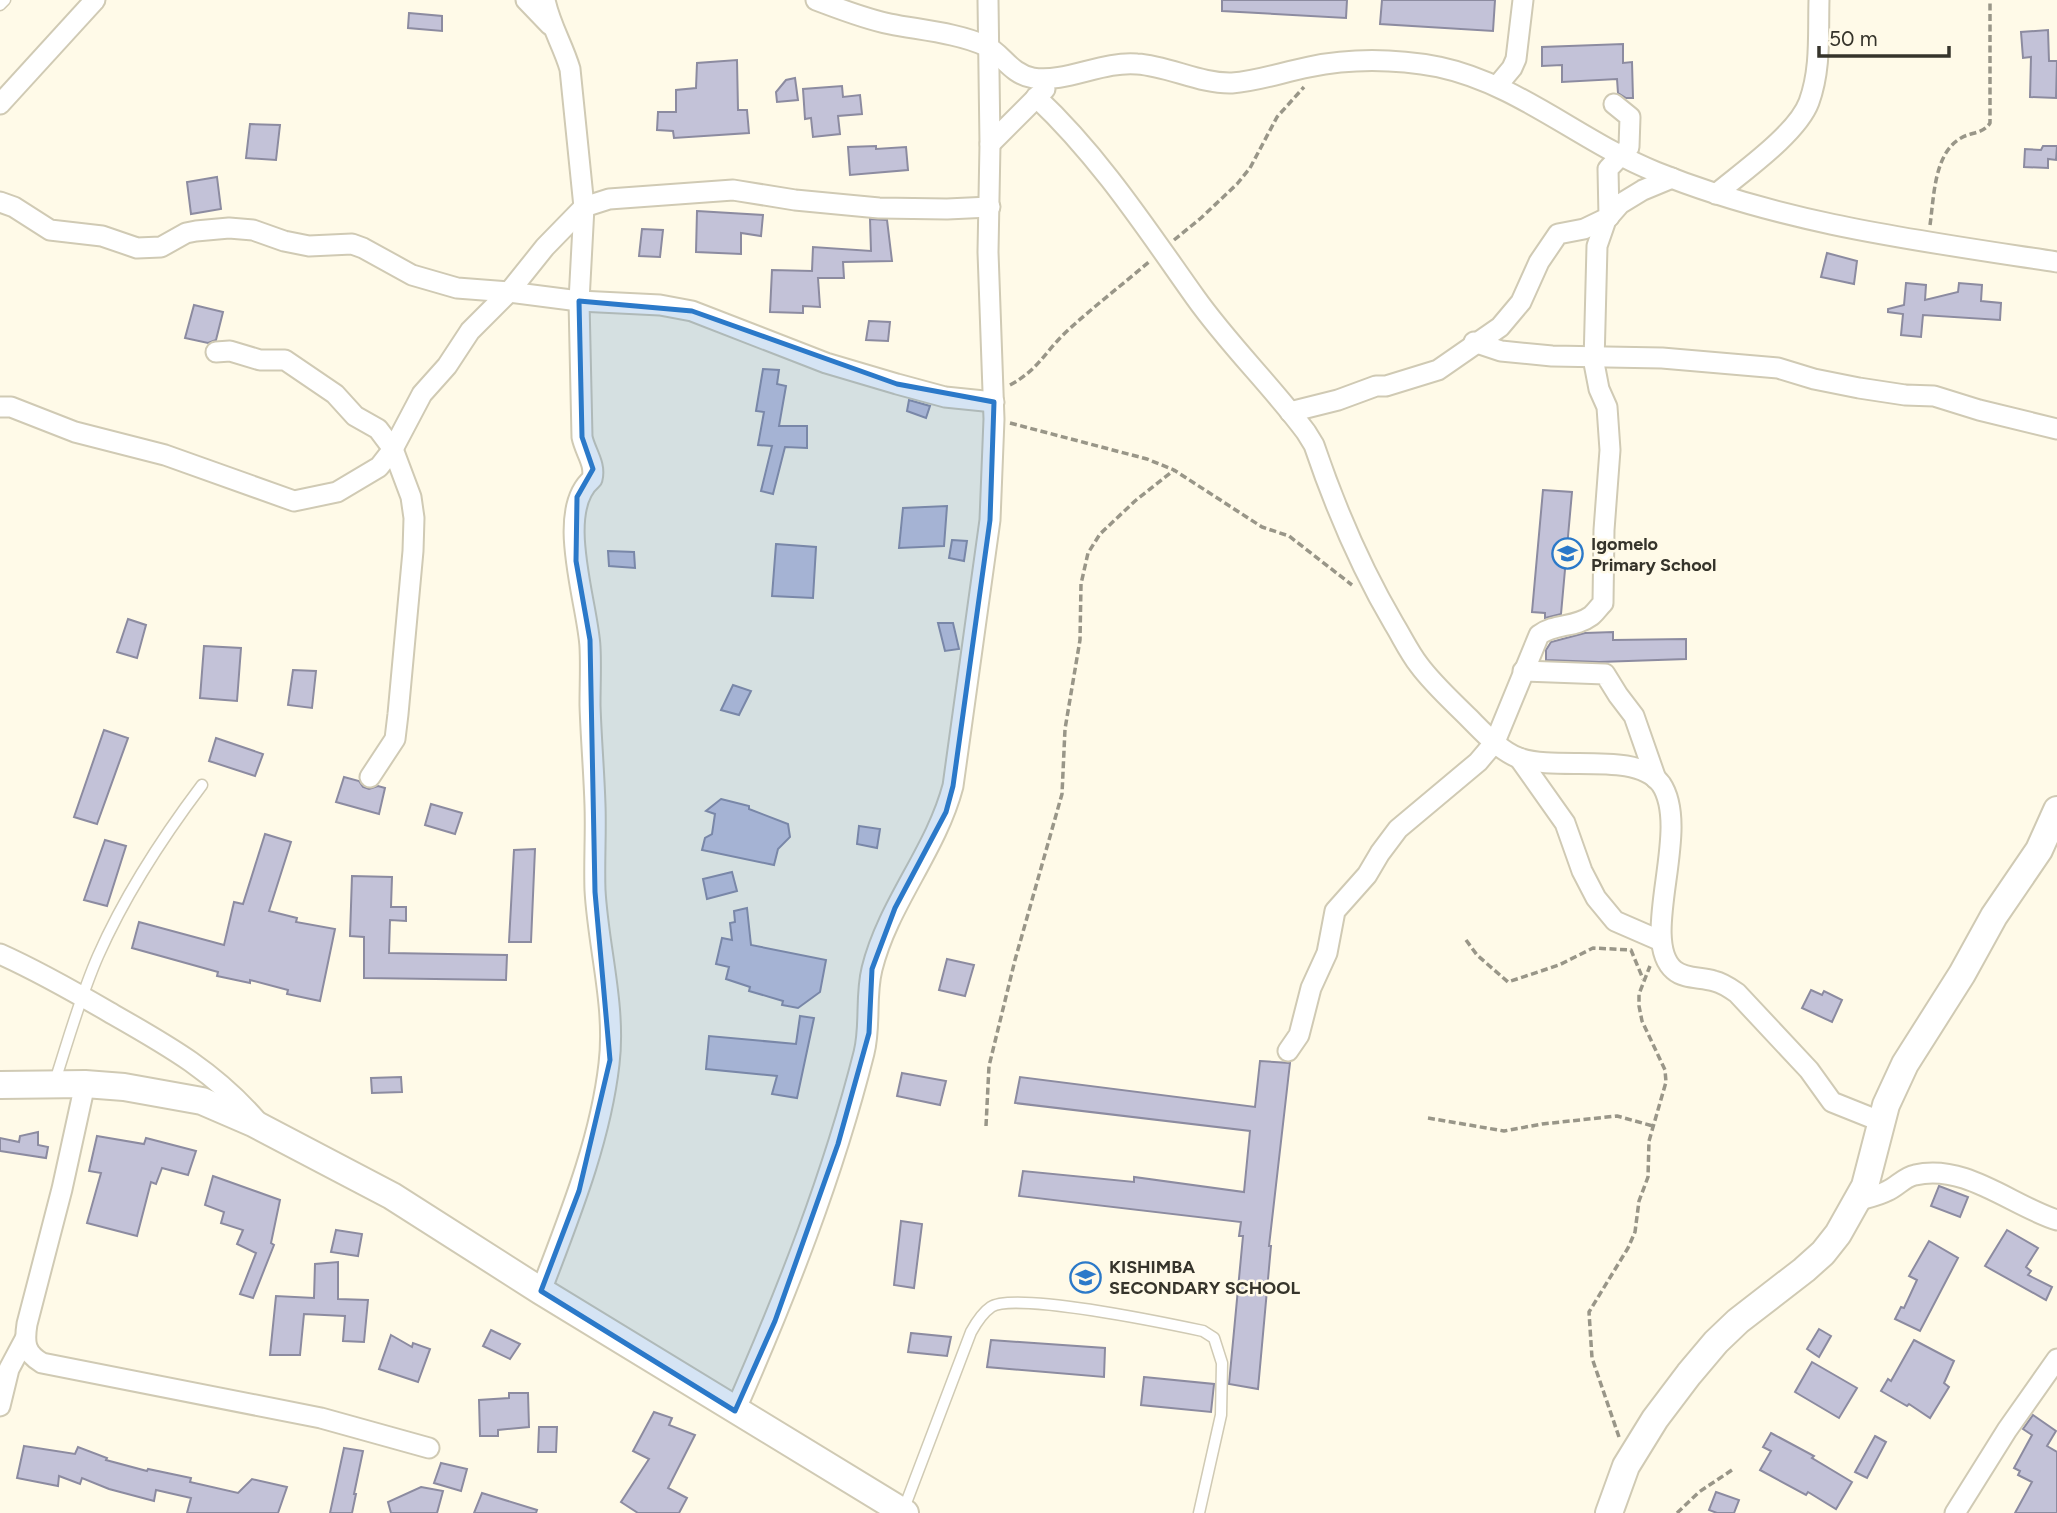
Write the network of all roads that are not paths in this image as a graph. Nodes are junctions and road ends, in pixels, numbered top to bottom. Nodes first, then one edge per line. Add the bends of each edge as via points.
1 (5, 0) edge
2 (95, 0) edge
3 (526, 0) edge
4 (545, 0) edge
5 (816, 0) edge
6 (988, 0) edge
7 (1523, 0) edge
8 (1819, 0) edge
9 (0, 5) edge
10 (553, 28) junction
11 (989, 46) junction
12 (1055, 78) junction
13 (1497, 86) junction
14 (1036, 97) junction
15 (0, 104) edge
16 (1614, 104) dead end
17 (990, 144) junction
18 (1621, 156) junction
19 (1672, 178) junction
20 (1716, 194) junction
21 (0, 202) edge
22 (584, 207) junction
23 (990, 207) junction
24 (1609, 217) junction
25 (2057, 262) edge
26 (509, 292) junction
27 (579, 301) junction
28 (1475, 343) junction
29 (216, 352) dead end
30 (1594, 358) junction
31 (994, 404) junction
32 (0, 407) edge
33 (1290, 412) junction
34 (2057, 429) edge
35 (393, 449) junction
36 (1524, 671) junction
37 (1495, 742) junction
38 (1519, 758) junction
39 (370, 777) dead end
40 (1656, 779) junction
41 (202, 785) dead end
42 (2057, 810) edge
43 (1661, 941) junction
44 (0, 954) edge
45 (82, 997) junction
46 (1288, 1051) dead end
47 (54, 1084) junction
48 (85, 1084) junction
49 (0, 1085) edge
50 (1882, 1122) junction
51 (263, 1128) junction
52 (1856, 1201) junction
53 (2057, 1220) edge
54 (541, 1291) junction
55 (24, 1339) junction
56 (2057, 1359) edge
57 (0, 1406) edge
58 (736, 1411) junction
59 (429, 1448) dead end
60 (903, 1513) edge
61 (1199, 1513) edge
62 (1609, 1513) edge
63 (1955, 1513) edge

1 - 9 lane
2 - 15 street
3 - 10 street
4 - 10 street
5 - 11 street via 888,24
6 - 11 street
7 - 13 street via 1516,59
8 - 20 street via 1820,42 1808,104 1776,144
10 - 22 street via 570,69
11 - 12 street via 1029,78
11 - 17 street
12 - 13 street via 1133,63 1228,83 1324,64 1393,61 1460,72
12 - 14 street
13 - 18 street
14 - 17 street
14 - 33 street via 1131,205 1231,345
16 - 18 street via 1630,117 1629,147
17 - 23 street
18 - 19 street
18 - 24 street via 1608,169
19 - 20 street
19 - 24 street via 1630,197
20 - 25 street via 1844,228
21 - 26 street via 50,230 102,236 137,248 161,247 196,231 253,230 309,246 352,244 434,282
22 - 23 street via 609,199 733,190 879,208
22 - 26 street
22 - 27 street
23 - 31 street
24 - 28 street via 1584,229 1558,233 1521,302 1500,327
24 - 30 street via 1597,246
26 - 27 street
26 - 35 street via 470,331 422,394
27 - 31 street via 692,311 826,363 945,397
27 - 54 street via 582,437 593,469 592,479 577,497 576,561 590,640 595,892 610,1059 601,1113 579,1191
28 - 30 street via 1501,351
28 - 33 street via 1438,370
29 - 35 street via 285,360 378,429
30 - 34 street via 1662,358 1778,368 1859,388 1934,396
30 - 36 street via 1607,407 1611,450 1603,603 1592,616 1548,628 1539,635
31 - 58 street via 990,520 946,812 895,908 872,969 869,1033 838,1144 775,1321
32 - 35 street via 165,455 294,501 325,496 355,483 379,467
33 - 37 street via 1314,445 1376,595 1426,674
35 - 39 street via 411,497 414,551 395,739
36 - 37 street
36 - 40 street via 1605,674 1634,716
37 - 38 street
37 - 46 street via 1398,829 1335,911 1327,953 1311,988 1299,1035
38 - 40 street via 1550,765 1614,764
38 - 43 street via 1565,823 1596,898 1615,921
40 - 43 street via 1667,799 1672,826
41 - 45 lane via 141,874
42 - 50 street via 2039,850 1916,1044
43 - 50 street via 1675,971 1727,985 1746,1002 1832,1102
44 - 45 street
45 - 47 lane
45 - 51 street via 207,1071
47 - 48 street
47 - 49 street
48 - 51 street via 202,1101
48 - 55 street
50 - 52 street via 1865,1186
51 - 54 street via 392,1196
52 - 53 street via 1888,1191 1914,1175 1945,1175 1969,1179
52 - 62 street via 1823,1253 1709,1350 1655,1419 1626,1466
54 - 58 street
55 - 57 street via 9,1369
55 - 59 street via 32,1357 42,1363 321,1418
56 - 63 street
58 - 60 street
60 - 61 lane via 971,1332 992,1305 1009,1303 1083,1308 1203,1331 1214,1338 1222,1363 1221,1415

